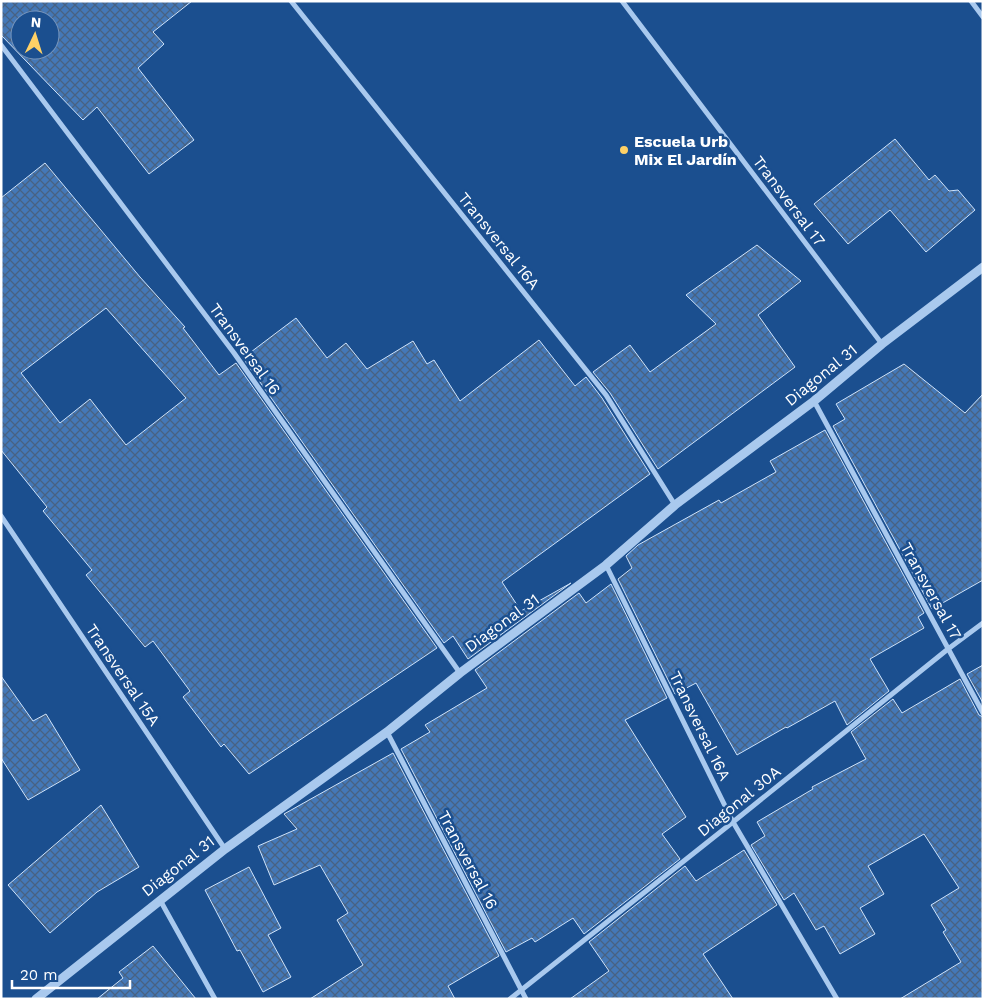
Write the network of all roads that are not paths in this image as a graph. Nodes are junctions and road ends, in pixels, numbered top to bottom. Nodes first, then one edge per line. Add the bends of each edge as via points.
1 (291, 1) edge
2 (622, 1) edge
3 (971, 1) edge
4 (983, 17) edge
5 (1, 46) edge
6 (983, 267) edge
7 (882, 344) junction
8 (814, 401) junction
9 (676, 505) junction
10 (1, 516) edge
11 (606, 565) junction
12 (983, 623) edge
13 (948, 649) junction
14 (460, 673) junction
15 (983, 713) edge
16 (387, 732) junction
17 (732, 822) junction
18 (225, 849) junction
19 (160, 899) junction
20 (521, 989) junction
21 (36, 999) edge
22 (215, 999) edge
23 (510, 999) edge
24 (526, 999) edge
25 (838, 999) edge

1 - 9 street, Transversal 16A via 606,394
2 - 7 street, Transversal 17
3 - 4 street
5 - 14 street, Transversal 16 via 234,353
6 - 7 street, Diagonal 31
7 - 8 street, Diagonal 31
8 - 9 street, Diagonal 31
8 - 13 street, Transversal 17
9 - 11 street, Diagonal 31
10 - 18 street, Transversal 15A
11 - 14 street, Diagonal 31
11 - 17 street, Transversal 16A
12 - 13 street, Diagonal 30A
13 - 15 street, Transversal 17
13 - 17 street, Diagonal 30A
14 - 16 street, Diagonal 31
16 - 18 street, Diagonal 31
16 - 20 street, Transversal 16
17 - 20 street, Diagonal 30A
17 - 25 street, Transversal 16A
18 - 19 street, Diagonal 31
19 - 21 street, Diagonal 31
19 - 22 street
20 - 23 street, Diagonal 30A
20 - 24 street, Transversal 16

